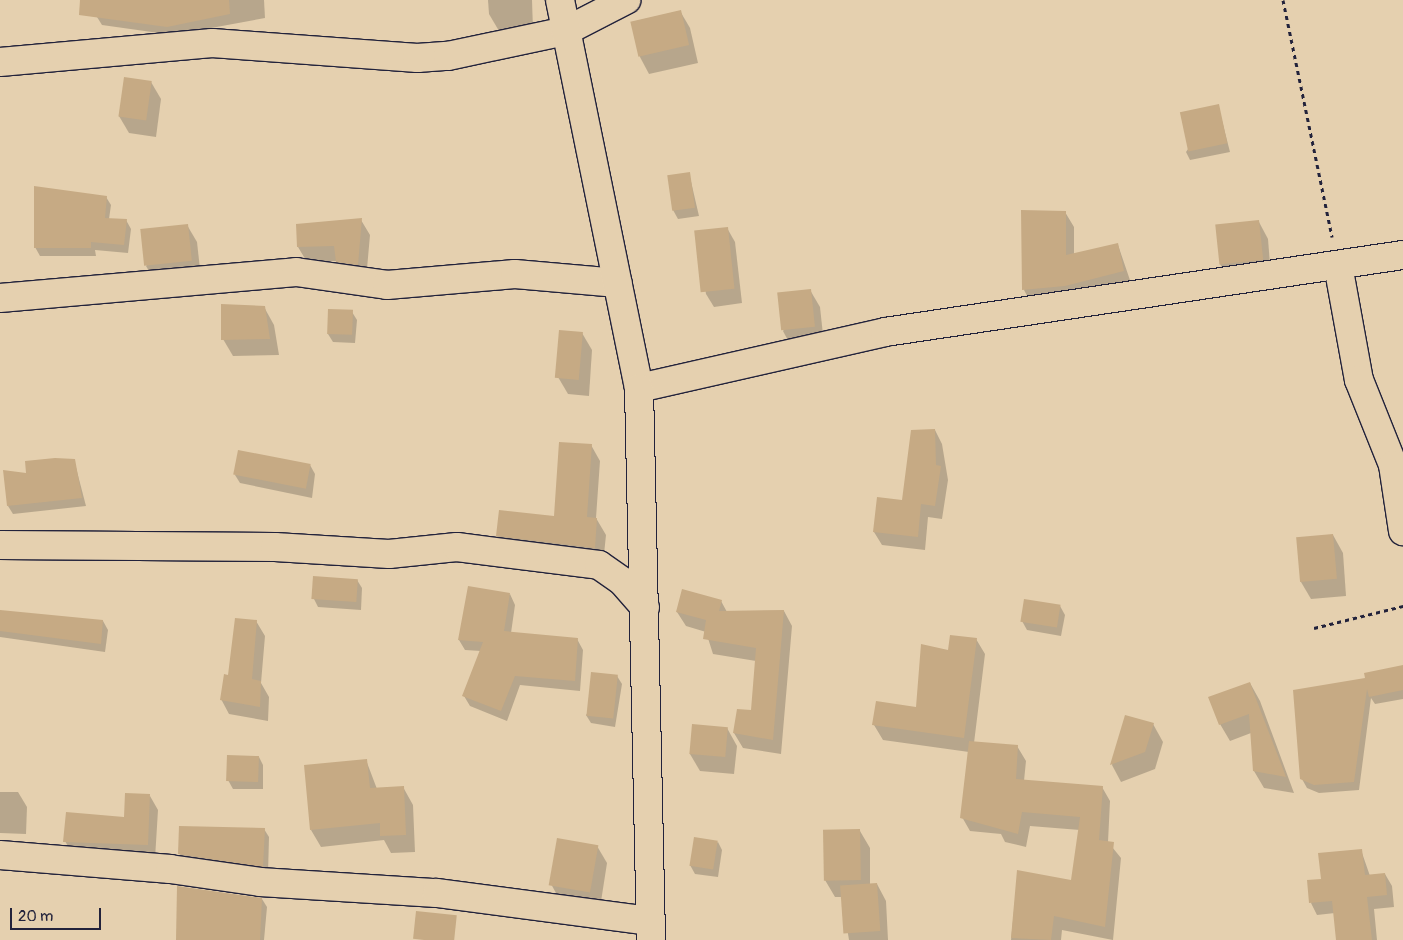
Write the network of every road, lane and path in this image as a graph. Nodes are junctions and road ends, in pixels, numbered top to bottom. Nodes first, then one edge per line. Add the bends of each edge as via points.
1 (560, 0) edge
2 (626, 0) edge
3 (1283, 0) edge
4 (566, 31) junction
5 (0, 62) edge
6 (1403, 255) edge
7 (1338, 265) junction
8 (618, 283) junction
9 (0, 298) edge
10 (639, 388) junction
11 (1403, 532) edge
12 (0, 545) edge
13 (1403, 606) edge
14 (645, 608) junction
15 (1314, 628) dead end
16 (0, 855) edge
17 (651, 930) edge

1 - 4 street
2 - 4 street
3 - 7 path
4 - 5 street via 417,58 212,43
4 - 8 street
6 - 7 street
7 - 10 street via 885,332
7 - 11 street via 1359,380 1393,465
8 - 9 street via 515,274 387,285 296,272
8 - 10 street
10 - 14 street
12 - 14 street via 275,547 389,554 457,547 599,566 622,581
13 - 15 path
14 - 17 street
16 - 17 street via 170,869 260,882 437,893

